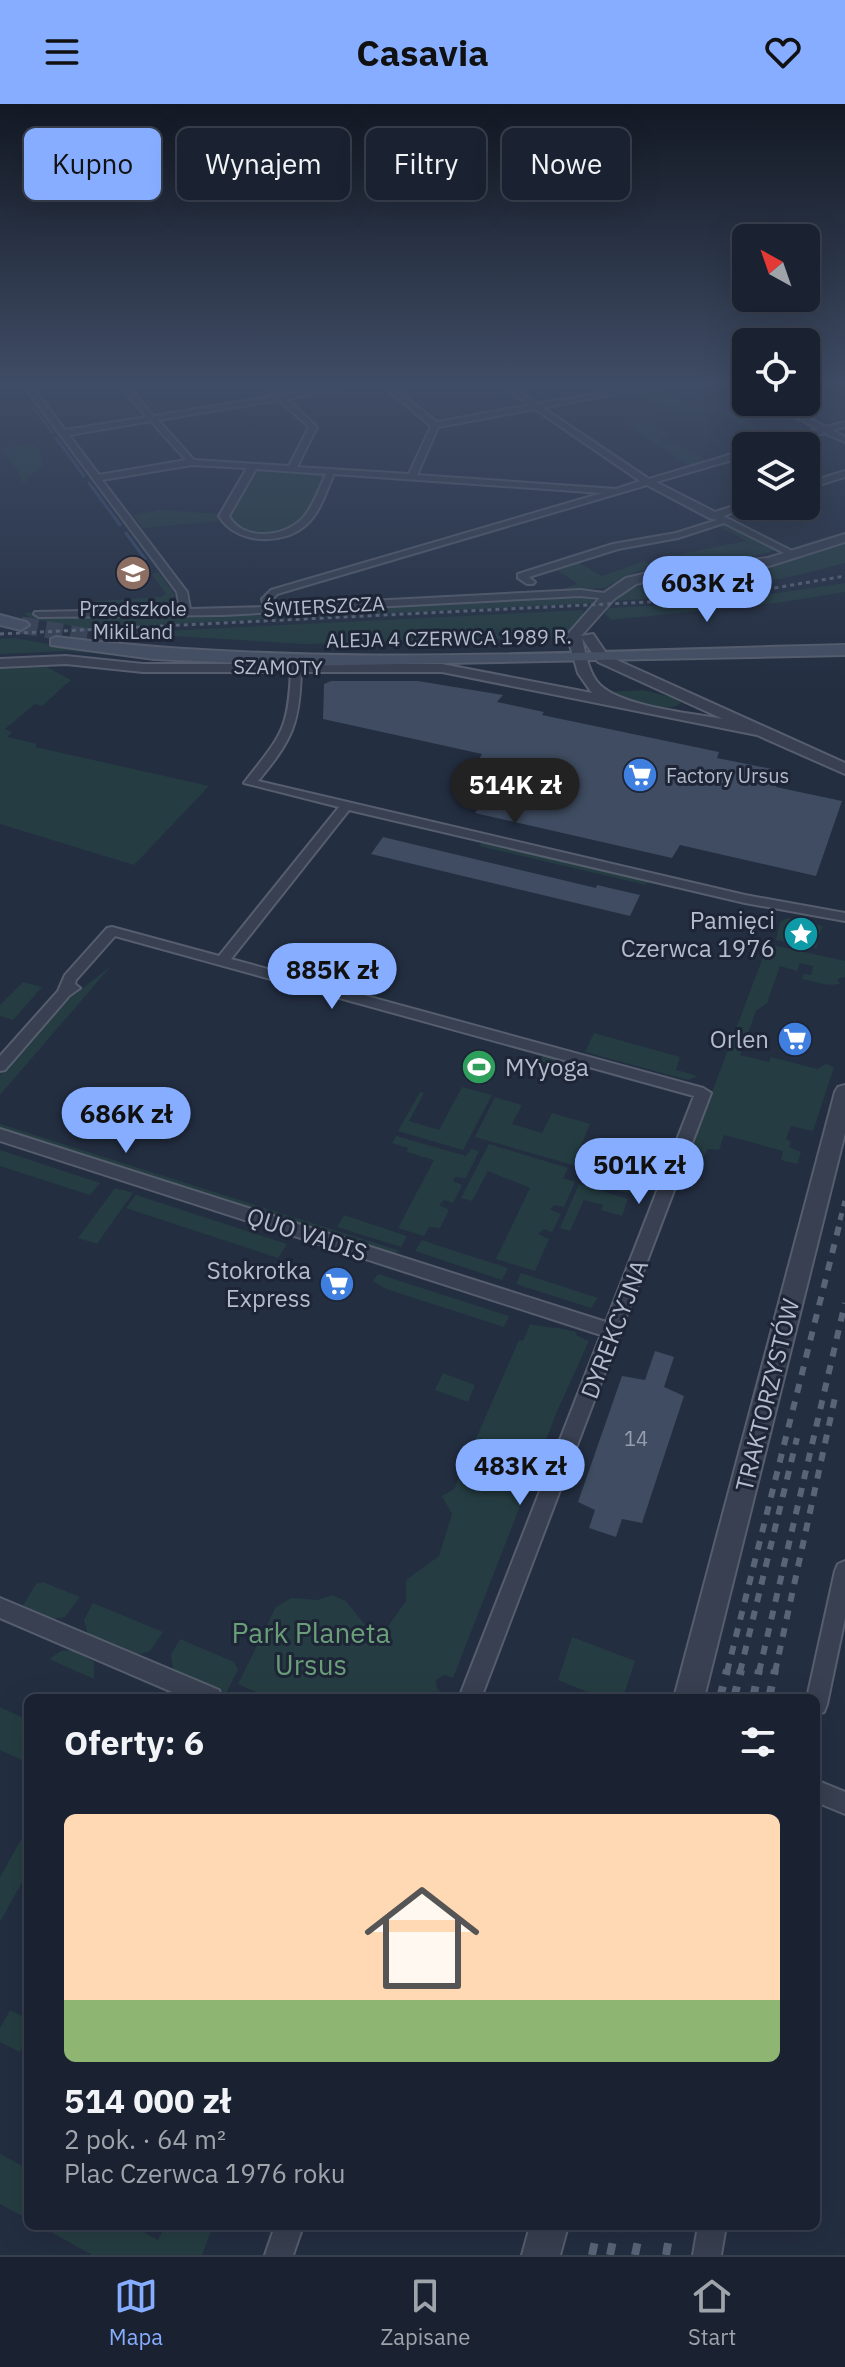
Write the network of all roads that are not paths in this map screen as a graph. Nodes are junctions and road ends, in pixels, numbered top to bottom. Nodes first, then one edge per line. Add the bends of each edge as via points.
1 (103, 486) edge
2 (241, 486) edge
3 (323, 486) edge
4 (548, 486) edge
5 (630, 486) edge
6 (657, 486) edge
7 (615, 491) junction
8 (732, 510) edge
9 (712, 516) junction
10 (723, 521) junction
11 (845, 538) edge
12 (795, 555) junction
13 (530, 582) dead end
14 (609, 596) junction
15 (269, 609) junction
16 (186, 612) junction
17 (39, 614) dead end
18 (0, 620) edge
19 (21, 625) tunnel mouth
20 (102, 639) tunnel mouth
21 (845, 640) edge
22 (56, 642) dead end
23 (832, 647) edge
24 (587, 650) junction
25 (658, 654) junction
26 (0, 663) edge
27 (296, 668) junction
28 (649, 678) junction
29 (592, 685) junction
30 (554, 690) junction
31 (678, 692) junction
32 (634, 706) junction
33 (663, 711) junction
34 (766, 732) junction
35 (845, 769) edge
36 (347, 805) junction
37 (845, 917) edge
38 (222, 961) junction
39 (0, 1066) edge
40 (845, 1092) edge
41 (0, 1135) edge
42 (613, 1332) junction
43 (845, 1571) edge
44 (842, 1604) edge
45 (0, 1608) edge
46 (202, 1694) edge
47 (472, 1694) edge
48 (690, 1694) edge
49 (819, 1694) edge
50 (820, 1793) edge
51 (845, 1803) edge
52 (288, 2230) edge
53 (548, 2230) edge
54 (711, 2230) edge
55 (279, 2255) edge
56 (541, 2255) edge
57 (707, 2255) edge

1 - 16 street via 182,592
2 - 3 street via 224,516 236,531 251,535 278,534 302,524
4 - 7 street
5 - 7 street
6 - 9 street
7 - 15 street via 274,592 267,599
8 - 9 street
9 - 10 street
10 - 12 street
10 - 13 street via 521,576
11 - 12 street
12 - 14 street via 646,576
14 - 15 street, ŚWIERSZCZA via 580,593
14 - 24 street via 584,625
15 - 16 street, ŚWIERSZCZA
16 - 17 street, ŚWIERSZCZA
18 - 19 main road
20 - 24 main road, ALEJA 4 CZERWCA 1989 R. via 319,652
21 - 23 main road, ALEJA 4 CZERWCA 1989 R.
22 - 24 main road, ALEJA 4 CZERWCA 1989 R. via 264,660
23 - 24 main road, ALEJA 4 CZERWCA 1989 R.
23 - 25 main road, ALEJA 4 CZERWCA 1989 R.
24 - 25 main road, ALEJA 4 CZERWCA 1989 R.
24 - 28 street
24 - 29 street
25 - 28 street via 638,665
26 - 27 street, SZAMOTY via 66,660 143,668
27 - 30 street, SZAMOTY via 442,668
27 - 36 street via 293,723 250,783
28 - 31 street
29 - 30 street, SZAMOTY
29 - 31 street, SZAMOTY
29 - 32 street
30 - 32 street, SZAMOTY
31 - 33 street via 686,705
31 - 34 street
32 - 33 street
33 - 34 street
34 - 35 street
36 - 37 street via 773,905
36 - 38 street
38 - 39 street via 118,933 84,978 64,993
38 - 42 street, DYREKCYJNA via 703,1093
40 - 48 street, TRAKTORZYSTÓW
41 - 42 street, QUO VADIS
42 - 47 street, DYREKCYJNA
43 - 44 street
44 - 49 street
45 - 46 street
50 - 51 street
52 - 55 street
53 - 56 street
54 - 57 street

